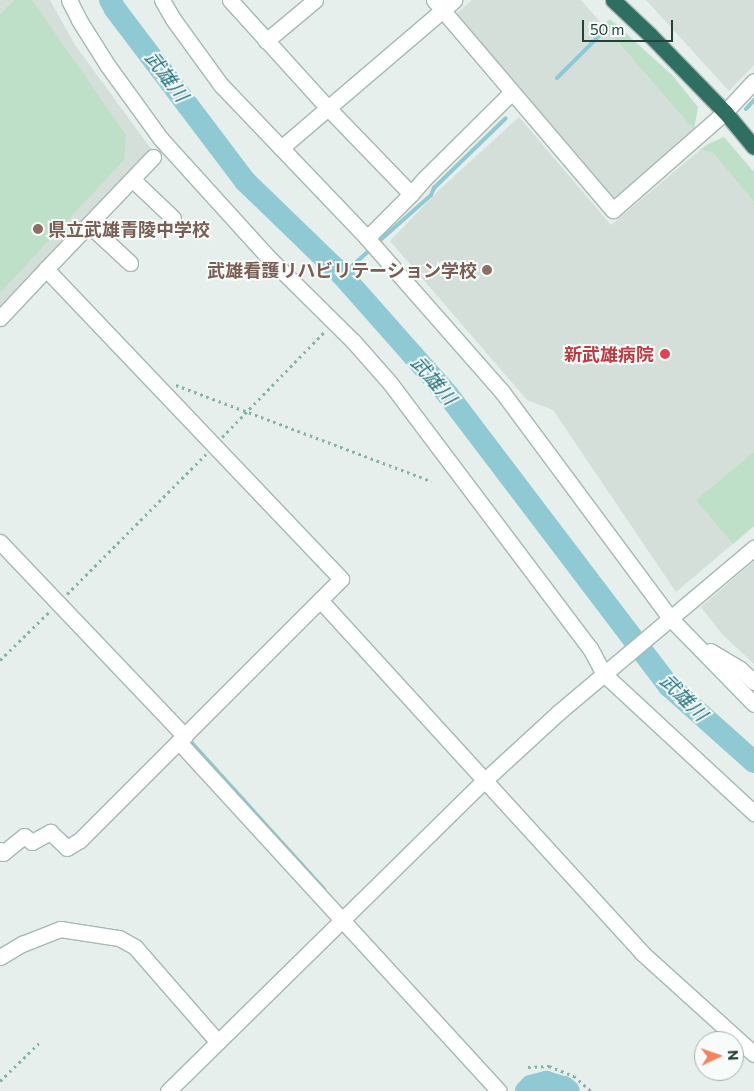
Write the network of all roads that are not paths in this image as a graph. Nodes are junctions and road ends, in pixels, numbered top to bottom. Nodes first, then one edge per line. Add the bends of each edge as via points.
1 (70, 0) edge
2 (162, 0) edge
3 (230, 0) edge
4 (315, 0) edge
5 (613, 0) edge
6 (622, 0) edge
7 (443, 3) edge
8 (650, 35) junction
9 (266, 41) junction
10 (754, 81) edge
11 (512, 92) junction
12 (327, 107) junction
13 (725, 112) junction
14 (754, 147) edge
15 (281, 148) junction
16 (153, 157) dead end
17 (132, 180) junction
18 (412, 194) junction
19 (173, 218) dead end
20 (89, 225) junction
21 (367, 238) junction
22 (130, 263) dead end
23 (46, 269) junction
24 (0, 318) edge
25 (0, 542) edge
26 (754, 548) edge
27 (320, 600) junction
28 (669, 620) junction
29 (691, 640) junction
30 (606, 673) junction
31 (754, 682) edge
32 (754, 704) edge
33 (182, 739) junction
34 (485, 780) junction
35 (754, 814) edge
36 (0, 850) edge
37 (342, 921) junction
38 (0, 958) edge
39 (218, 1042) junction
40 (754, 1054) edge
41 (494, 1086) edge
42 (168, 1091) edge

1 - 30 street via 108,66 161,139 268,258 353,341 390,383
2 - 15 street via 172,20 221,85
3 - 9 street
4 - 9 street
5 - 8 highway
6 - 8 highway
7 - 11 street
7 - 12 street
8 - 13 highway
9 - 12 street
10 - 13 street
11 - 13 street via 613,210
11 - 18 street
12 - 15 street
12 - 18 street
13 - 14 highway
15 - 21 street
16 - 17 street
17 - 19 street
17 - 20 street
18 - 21 street
20 - 22 street
20 - 23 street
21 - 28 street via 503,393
23 - 24 street
23 - 27 street via 341,579
25 - 33 street via 55,606
26 - 28 street
27 - 33 street
27 - 34 street
28 - 29 street
28 - 30 street
29 - 31 street via 740,669
29 - 32 street
30 - 34 street
30 - 35 street
33 - 36 street via 80,840 67,848 50,832 32,842 24,836 3,853
33 - 37 street
34 - 37 street
34 - 40 street via 641,952
37 - 39 street
37 - 41 street
38 - 39 street via 22,944 60,929 118,938 135,947
39 - 42 street

